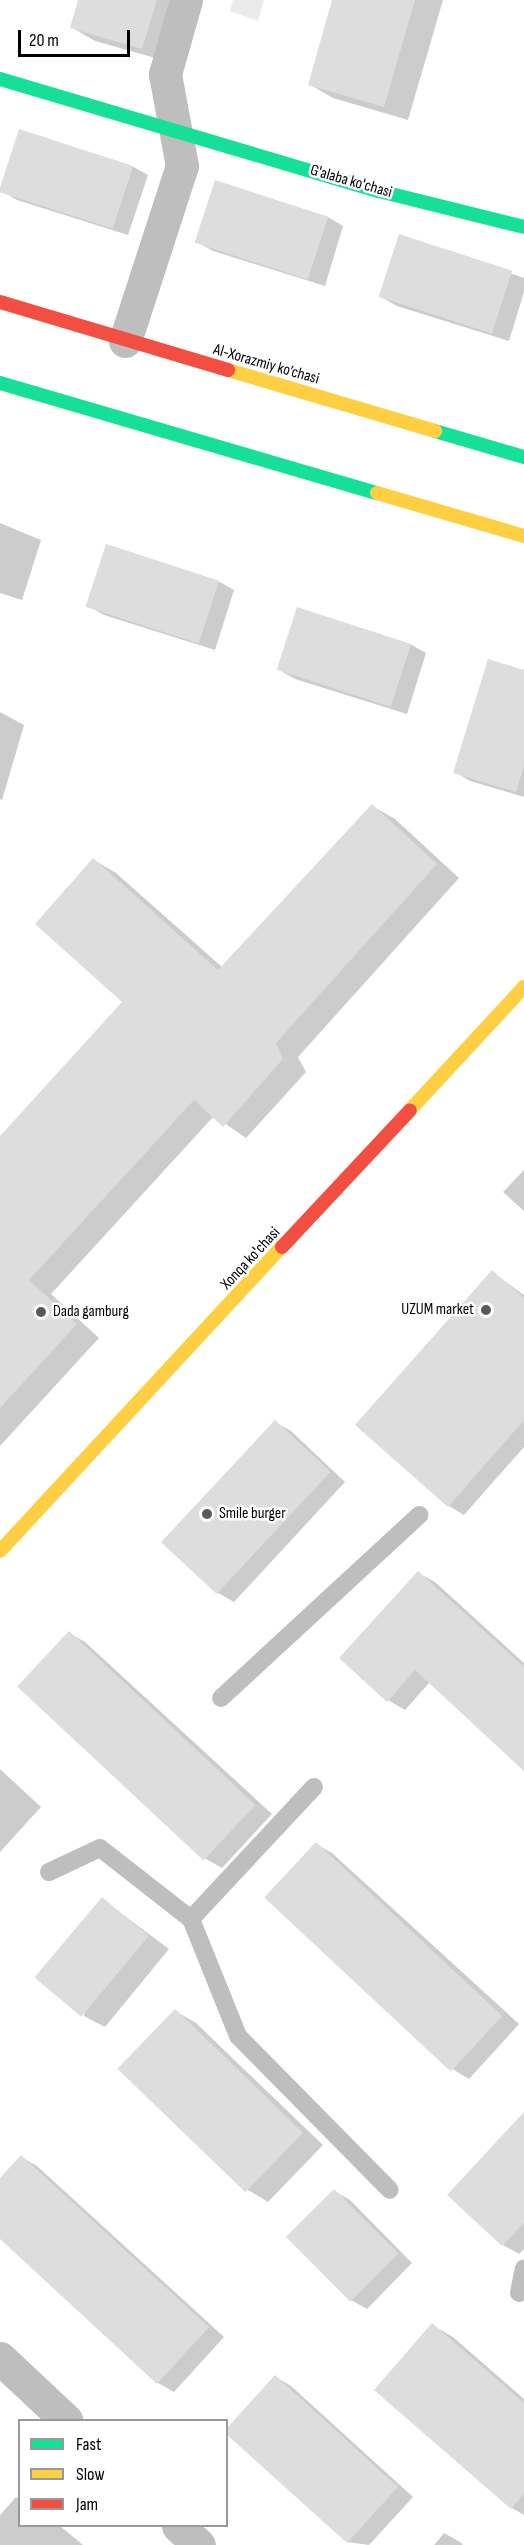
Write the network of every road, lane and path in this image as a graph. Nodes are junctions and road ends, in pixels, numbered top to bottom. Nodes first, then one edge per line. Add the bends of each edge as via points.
1 (186, 0) edge
2 (0, 79) edge
3 (179, 132) junction
4 (524, 227) edge
5 (0, 302) edge
6 (125, 341) junction
7 (0, 383) edge
8 (524, 457) edge
9 (524, 536) edge
10 (524, 987) edge
11 (419, 1515) dead end
12 (0, 1551) edge
13 (221, 1698) dead end
14 (314, 1787) dead end
15 (49, 1872) dead end
16 (191, 1919) junction
17 (390, 2190) dead end
18 (524, 2268) edge
19 (519, 2293) dead end
20 (0, 2358) edge
21 (64, 2419) edge
22 (179, 2527) edge
23 (199, 2545) edge

1 - 3 street via 165,74
2 - 3 main road, G'alaba ko'chasi
3 - 4 main road, G'alaba ko'chasi
3 - 6 street via 182,166
5 - 6 main road, Al-Xorazmiy ko’chasi
6 - 8 main road, Al-Xorazmiy ko’chasi
7 - 9 main road
10 - 12 main road, Xonqa ko'chasi
11 - 13 lane
14 - 16 lane
15 - 16 lane via 100,1848
16 - 17 lane via 238,2036
18 - 19 lane
20 - 21 street
22 - 23 street

